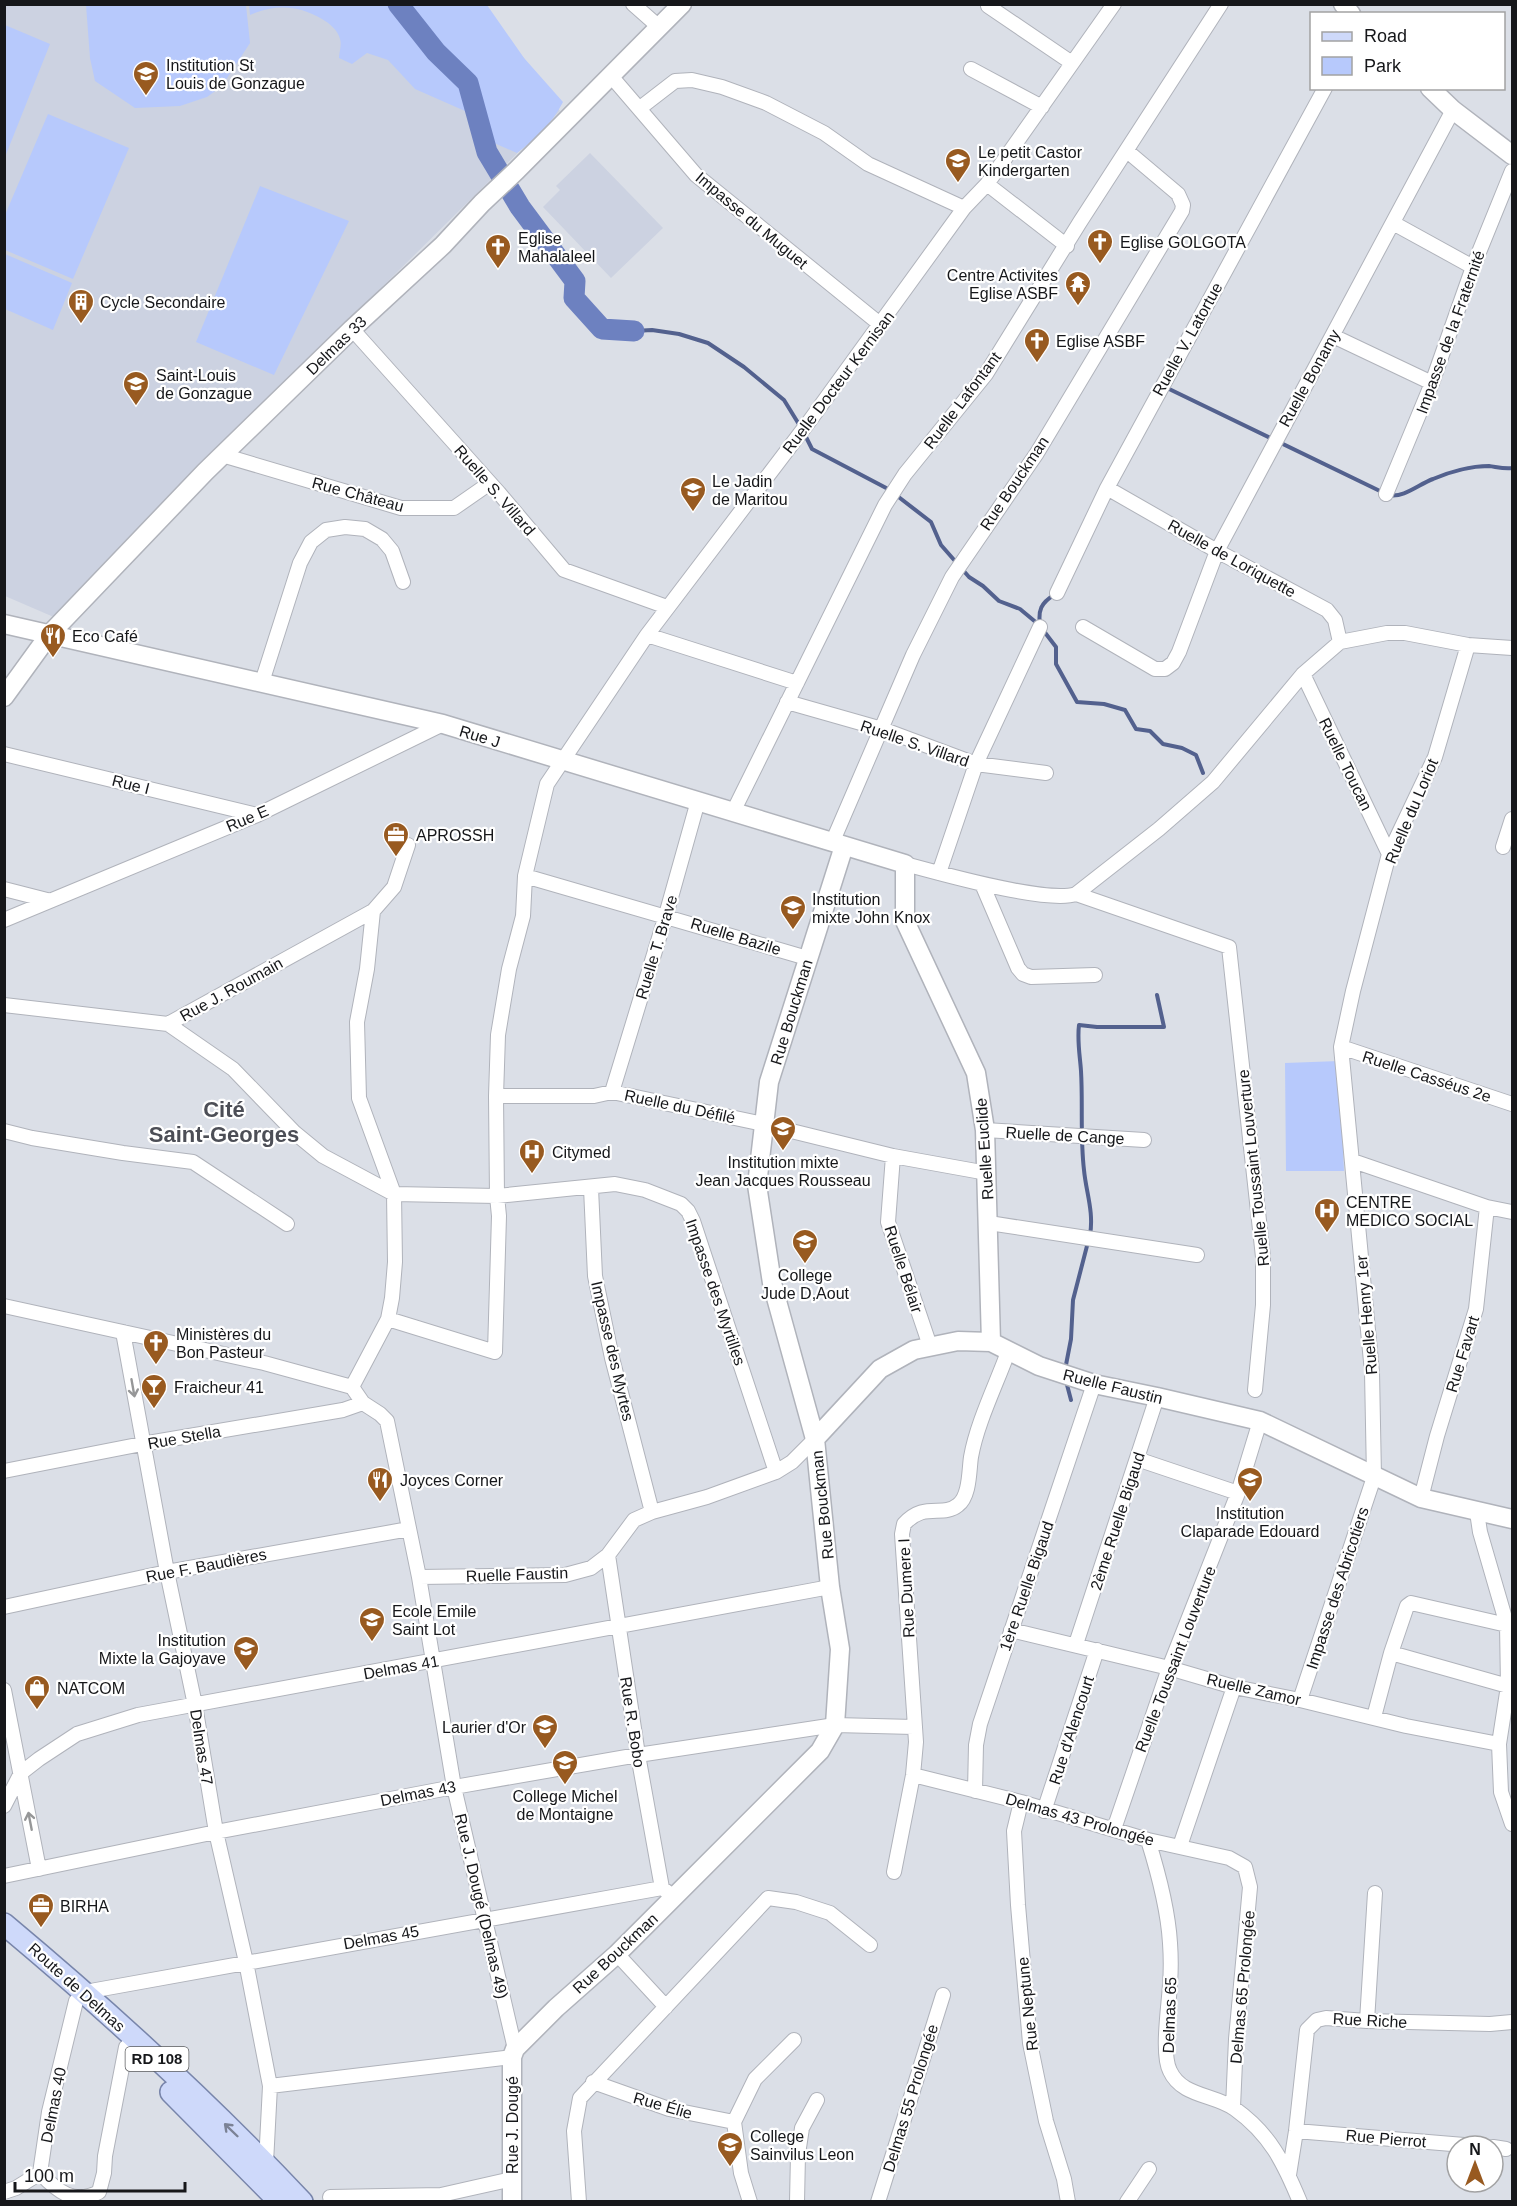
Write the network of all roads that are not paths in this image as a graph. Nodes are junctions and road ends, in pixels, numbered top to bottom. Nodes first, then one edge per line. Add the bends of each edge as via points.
1 (633, 4) edge
2 (682, 4) edge
3 (1114, 4) edge
4 (1221, 4) edge
5 (988, 6) dead end
6 (659, 27) junction
7 (1072, 63) junction
8 (971, 69) dead end
9 (610, 76) junction
10 (1324, 90) edge
11 (1432, 90) edge
12 (1042, 107) junction
13 (640, 108) junction
14 (1453, 110) junction
15 (1127, 152) junction
16 (1512, 155) edge
17 (1512, 171) edge
18 (987, 184) junction
19 (964, 208) junction
20 (1393, 223) junction
21 (1067, 246) junction
22 (1473, 267) junction
23 (881, 325) junction
24 (352, 329) junction
25 (1333, 336) junction
26 (1432, 383) junction
27 (222, 455) junction
28 (490, 483) junction
29 (1107, 488) junction
30 (1386, 494) dead end
31 (1217, 551) junction
32 (403, 582) dead end
33 (1057, 593) dead end
34 (667, 607) junction
35 (4, 624) edge
36 (1040, 627) dead end
37 (1083, 627) dead end
38 (647, 634) junction
39 (49, 635) junction
40 (1340, 642) junction
41 (1468, 645) junction
42 (1512, 648) edge
43 (1303, 674) junction
44 (262, 682) junction
45 (797, 683) junction
46 (4, 697) edge
47 (787, 702) junction
48 (442, 724) junction
49 (882, 729) junction
50 (4, 754) edge
51 (561, 760) junction
52 (976, 764) junction
53 (1046, 773) dead end
54 (699, 801) junction
55 (733, 812) junction
56 (257, 815) junction
57 (1512, 819) edge
58 (408, 845) dead end
59 (838, 845) junction
60 (1503, 847) dead end
61 (1389, 854) junction
62 (905, 864) junction
63 (939, 873) junction
64 (525, 876) junction
65 (982, 884) junction
66 (4, 889) edge
67 (1076, 894) junction
68 (47, 900) junction
69 (373, 910) junction
70 (666, 915) junction
71 (4, 920) edge
72 (807, 958) junction
73 (1095, 975) dead end
74 (4, 1005) edge
75 (168, 1023) junction
76 (1341, 1047) junction
77 (612, 1092) junction
78 (496, 1095) junction
79 (1512, 1104) edge
80 (763, 1124) junction
81 (4, 1131) edge
82 (986, 1131) junction
83 (1144, 1140) dead end
84 (893, 1156) junction
85 (1353, 1161) junction
86 (987, 1173) junction
87 (591, 1188) junction
88 (394, 1194) junction
89 (497, 1196) junction
90 (1487, 1207) junction
91 (1512, 1212) edge
92 (988, 1223) junction
93 (287, 1224) dead end
94 (1197, 1255) dead end
95 (4, 1306) edge
96 (388, 1319) junction
97 (123, 1332) junction
98 (991, 1342) junction
99 (930, 1346) junction
100 (1008, 1352) junction
101 (1094, 1384) junction
102 (352, 1388) junction
103 (1255, 1390) dead end
104 (1156, 1397) junction
105 (363, 1403) junction
106 (1260, 1421) junction
107 (815, 1439) junction
108 (142, 1444) junction
109 (1137, 1459) junction
110 (4, 1471) edge
111 (776, 1472) junction
112 (1374, 1477) junction
113 (1238, 1493) junction
114 (1421, 1498) junction
115 (652, 1512) junction
116 (1477, 1512) junction
117 (1512, 1519) edge
118 (409, 1529) junction
119 (608, 1555) junction
120 (167, 1572) junction
121 (419, 1577) junction
122 (830, 1587) junction
123 (4, 1607) edge
124 (1507, 1625) junction
125 (618, 1627) junction
126 (1011, 1630) junction
127 (1076, 1644) junction
128 (1097, 1650) junction
129 (1391, 1653) junction
130 (432, 1662) junction
131 (1169, 1668) junction
132 (1508, 1686) junction
133 (1234, 1687) junction
134 (4, 1690) edge
135 (1300, 1700) junction
136 (195, 1705) junction
137 (1374, 1717) junction
138 (835, 1725) junction
139 (914, 1727) junction
140 (1499, 1744) junction
141 (638, 1755) junction
142 (21, 1773) junction
143 (913, 1775) junction
144 (454, 1786) junction
145 (975, 1791) junction
146 (1021, 1802) junction
147 (4, 1806) edge
148 (1044, 1811) junction
149 (1512, 1824) edge
150 (1114, 1829) junction
151 (216, 1832) junction
152 (1148, 1840) junction
153 (1180, 1846) junction
154 (1245, 1867) joint
155 (39, 1869) junction
156 (894, 1872) dead end
157 (4, 1876) edge
158 (668, 1892) junction
159 (1375, 1893) dead end
160 (485, 1919) junction
161 (4, 1924) edge
162 (4, 1940) edge
163 (870, 1945) dead end
164 (617, 1953) junction
165 (246, 1962) junction
166 (943, 1995) dead end
167 (80, 1997) junction
168 (666, 2007) junction
169 (1367, 2021) junction
170 (1512, 2022) edge
171 (794, 2040) dead end
172 (126, 2047) junction
173 (513, 2053) junction
174 (593, 2082) junction
175 (270, 2086) junction
176 (817, 2100) dead end
177 (1233, 2107) junction
178 (734, 2122) junction
179 (1296, 2131) junction
180 (1445, 2143) edge
181 (266, 2163) junction
182 (1149, 2169) dead end
183 (40, 2174) junction
184 (1289, 2175) junction
185 (512, 2179) junction
186 (4, 2192) edge
187 (330, 2197) dead end
188 (280, 2202) edge
189 (302, 2202) edge
190 (512, 2202) edge
191 (579, 2202) edge
192 (750, 2202) edge
193 (797, 2202) edge
194 (878, 2202) edge
195 (1068, 2202) edge
196 (1127, 2202) edge
197 (1300, 2202) edge

1 - 6 street
2 - 6 street, Delmas 33
3 - 7 street, Ruelle Docteur Kernisan
4 - 15 street, Ruelle Lafontant
5 - 7 street
6 - 9 street, Delmas 33
7 - 12 street, Ruelle Docteur Kernisan
8 - 12 street
9 - 13 street, Impasse du Muguet
9 - 24 street, Delmas 33 via 443,245
10 - 29 street, Ruelle V. Latortue
11 - 14 street
12 - 18 street, Ruelle Docteur Kernisan
13 - 19 street via 675,81 692,80 722,87 766,103 824,133 868,164
13 - 23 street, Impasse du Muguet via 696,175
14 - 16 street
14 - 20 street, Ruelle Bonamy
15 - 21 street, Ruelle Lafontant
15 - 49 street, Rue Bouckman via 1178,194 1182,211 1037,453 952,577
17 - 22 street, Impasse de la Fraternité
18 - 19 street, Ruelle Docteur Kernisan
18 - 21 street
19 - 23 street, Ruelle Docteur Kernisan
20 - 22 street
20 - 25 street, Ruelle Bonamy
21 - 45 street, Ruelle Lafontant via 986,374 905,474 885,505
22 - 26 street, Impasse de la Fraternité
23 - 34 street, Ruelle Docteur Kernisan
24 - 27 street, Delmas 33
24 - 28 street, Ruelle S. Villard
25 - 26 street
25 - 31 street, Ruelle Bonamy
26 - 30 street, Impasse de la Fraternité
27 - 28 street, Rue Château via 401,508 454,508
27 - 39 street, Delmas 33
28 - 34 street, Ruelle S. Villard via 564,570
29 - 31 street, Ruelle de Loriquette
29 - 33 street, Ruelle V. Latortue
31 - 37 street, Ruelle Bonamy via 1179,652 1166,669 1155,669
31 - 40 street, Ruelle de Loriquette via 1327,610 1335,620
32 - 44 street via 392,551 382,539 365,529 326,530 311,542 300,563
34 - 38 street, Ruelle Docteur Kernisan
35 - 39 street, Rue J
36 - 52 street
38 - 45 street
38 - 51 street, Ruelle Docteur Kernisan
39 - 44 street, Rue J
39 - 46 street, Delmas 33
40 - 41 street via 1405,633
40 - 43 street
41 - 42 street
41 - 61 street, Ruelle du Loriot via 1435,757
43 - 61 street, Ruelle Toucan
43 - 67 street via 1214,782
44 - 48 street, Rue J
45 - 47 street, Ruelle Lafontant
47 - 49 street, Ruelle S. Villard
47 - 55 street, Ruelle Lafontant
48 - 51 street, Rue J
48 - 56 street, Rue E
49 - 52 street, Ruelle S. Villard
49 - 59 street, Rue Bouckman
50 - 56 street, Rue I
51 - 54 street, Rue J
51 - 64 street via 547,784
52 - 53 street, Ruelle S. Villard
52 - 63 street
54 - 55 street, Rue J
54 - 70 street, Ruelle T. Brave
55 - 59 street, Rue J
56 - 68 street, Rue E
57 - 60 street
58 - 69 street, Rue J. Roumain via 394,887
59 - 62 street, Rue J
59 - 72 street, Rue Bouckman
61 - 76 street, Ruelle du Loriot
62 - 63 street
62 - 82 street, Ruelle Euclide via 905,921 976,1073
63 - 65 street
64 - 70 street, Ruelle Bazile
64 - 78 street via 523,916 498,1035
65 - 67 street via 1054,897
65 - 73 street via 1023,974
66 - 68 street
67 - 103 street, Ruelle Toussaint Louverture via 1229,947 1263,1257
68 - 71 street, Rue E
69 - 75 street, Rue J. Roumain
69 - 88 street via 357,1022 359,1098
70 - 72 street, Ruelle Bazile
70 - 77 street, Ruelle T. Brave
72 - 80 street, Rue Bouckman via 769,1082
74 - 75 street, Rue J. Roumain
75 - 88 street via 233,1069 323,1156
76 - 79 street, Ruelle Casséus 2e
76 - 85 street, Ruelle Henry 1er
77 - 78 street, Ruelle du Défilé via 594,1096
77 - 80 street, Ruelle du Défilé
78 - 89 street
80 - 84 street, Ruelle du Défilé
80 - 107 street, Rue Bouckman via 757,1185 772,1283
81 - 93 street via 193,1162
82 - 83 street, Ruelle de Cange
82 - 86 street, Ruelle Euclide
84 - 86 street, Ruelle du Défilé
84 - 99 street, Ruelle Bélair via 888,1222
85 - 90 street
85 - 112 street, Ruelle Henry 1er via 1372,1372
86 - 92 street, Ruelle Euclide
87 - 89 street, Impasse des Myrtilles
87 - 111 street, Impasse des Myrtilles via 615,1184 645,1190 681,1204 688,1211
87 - 115 street, Impasse des Myrtes via 595,1276
88 - 89 street, Impasse des Myrtilles
88 - 96 street via 395,1262
89 - 96 street via 495,1352
90 - 91 street
90 - 114 street, Rue Favart via 1476,1310
92 - 94 street
92 - 98 street, Ruelle Euclide
95 - 97 street
96 - 102 street
97 - 102 street via 264,1363
97 -> 108 street, Delmas 47
98 - 99 street, Ruelle Faustin via 958,1341
98 - 100 street, Ruelle Faustin
99 - 107 street, Ruelle Faustin via 880,1369
100 - 101 street, Ruelle Faustin
100 - 139 street, Rue Dumere I via 979,1430 959,1505 920,1511 904,1524
101 - 104 street, Ruelle Faustin
101 - 126 street, 1ère Ruelle Bigaud
102 - 105 street, Rue J. Dougé (Delmas 49)
104 - 106 street, Ruelle Faustin
104 - 109 street, 2ème Ruelle Bigaud
105 - 108 street, Rue Stella via 343,1410
105 - 118 street, Rue J. Dougé (Delmas 49) via 387,1421
106 - 112 street, Ruelle Faustin
106 - 113 street, Ruelle Toussaint Louverture
107 - 111 street, Ruelle Faustin
107 - 122 street, Rue Bouckman
108 - 110 street, Rue Stella
108 - 120 street, Delmas 47
109 - 113 street
109 - 127 street, 2ème Ruelle Bigaud
111 - 115 street, Ruelle Faustin
112 - 114 street, Ruelle Faustin
112 - 135 street, Impasse des Abricotiers
113 - 131 street, Ruelle Toussaint Louverture
114 - 116 street, Ruelle Faustin
115 - 119 street, Ruelle Faustin via 634,1520
116 - 117 street, Ruelle Faustin
116 - 124 street
118 - 120 street, Rue F. Baudières
118 - 121 street, Rue J. Dougé (Delmas 49)
119 - 121 street, Ruelle Faustin via 591,1568 565,1575
119 - 125 street, Rue R. Bobo
120 - 123 street, Rue F. Baudières
120 - 136 street, Delmas 47
121 - 130 street, Rue J. Dougé (Delmas 49)
122 - 125 street, Delmas 41
122 - 138 street, Rue Bouckman via 840,1648
124 - 129 street via 1413,1603 1407,1606
124 - 132 street
125 - 130 street, Delmas 41
125 - 141 street, Rue R. Bobo
126 - 127 street, Ruelle Zamor
126 - 145 street, 1ère Ruelle Bigaud via 980,1724
127 - 128 street, Ruelle Zamor
128 - 131 street, Ruelle Zamor
128 - 148 street, Rue d'Alencourt
129 - 132 street
129 - 137 street
130 - 136 street, Delmas 41
130 - 144 street, Rue J. Dougé (Delmas 49)
131 - 133 street, Ruelle Zamor
131 - 150 street, Ruelle Toussaint Louverture
132 - 140 street
133 - 135 street, Ruelle Zamor
133 - 153 street
134 - 142 street
135 - 137 street, Ruelle Zamor
136 - 142 street, Delmas 41 via 138,1715 77,1734
136 - 151 street, Delmas 47
137 - 140 street, Ruelle Zamor
138 - 139 street, Delmas 43
138 - 141 street, Delmas 43
138 - 158 street, Rue Bouckman via 820,1751
139 - 143 street, Rue Dumere I
140 - 149 street via 1501,1792
141 - 144 street, Delmas 43
141 - 158 street, Rue R. Bobo
142 - 147 street, Delmas 41
155 -> 142 street
143 - 145 street, Delmas 43 Prolongée
143 - 156 street, Rue Dumere I
144 - 151 street, Delmas 43
144 - 160 street, Rue J. Dougé (Delmas 49)
145 - 146 street, Delmas 43 Prolongée
146 - 148 street, Delmas 43 Prolongée
146 - 195 street, Rue Neptune via 1014,1831 1030,2043
148 - 150 street, Delmas 43 Prolongée
150 - 152 street, Delmas 43 Prolongée
151 - 155 street, Delmas 43
151 - 165 street, Delmas 47
152 - 153 street, Delmas 43 Prolongée
152 - 177 street, Delmas 65 via 1170,1941 1168,2068 1183,2087
153 - 154 street, Delmas 43 Prolongée via 1230,1858
154 - 177 street, Delmas 65 Prolongée via 1250,1887
155 - 157 street, Delmas 43
158 - 160 street, Delmas 45
158 - 164 street, Rue Bouckman
159 - 169 street
160 - 165 street, Delmas 45
160 - 173 street, Rue J. Dougé (Delmas 49)
161 - 167 main road, Route de Delmas / RD 108
162 - 167 main road, Route de Delmas / RD 108
163 - 168 street via 830,1914 796,1902 768,1898
164 - 168 street
164 - 173 street, Rue Bouckman
165 - 167 street, Delmas 45
165 - 175 street, Delmas 47
166 - 194 street, Delmas 55 Prolongée
167 - 172 main road, Route de Delmas / RD 108
181 -> 167 main road, Route de Delmas / RD 108
167 - 183 street, Delmas 40 via 49,2112
168 - 174 street
169 - 170 street, Rue Riche
169 - 179 street, Rue Riche via 1326,2018 1307,2030
171 - 178 street via 755,2079
172 - 183 street via 99,2192 76,2199 54,2188
172 - 188 main road, Route de Delmas / RD 108
173 - 175 street
173 - 185 street, Rue J. Dougé
174 - 178 street, Rue Élie via 669,2109
174 - 191 street via 580,2098 574,2131
175 - 181 street, Delmas 47
176 - 193 street via 802,2128
177 - 184 street, Delmas 65 via 1275,2149
178 - 192 street via 741,2173
179 - 180 street, Rue Pierrot
179 - 184 street, Rue Riche
181 - 189 main road, Route de Delmas / RD 108
182 - 196 street
183 - 186 street
184 - 197 street, Delmas 65
185 - 187 street via 441,2195
185 - 190 street, Rue J. Dougé

